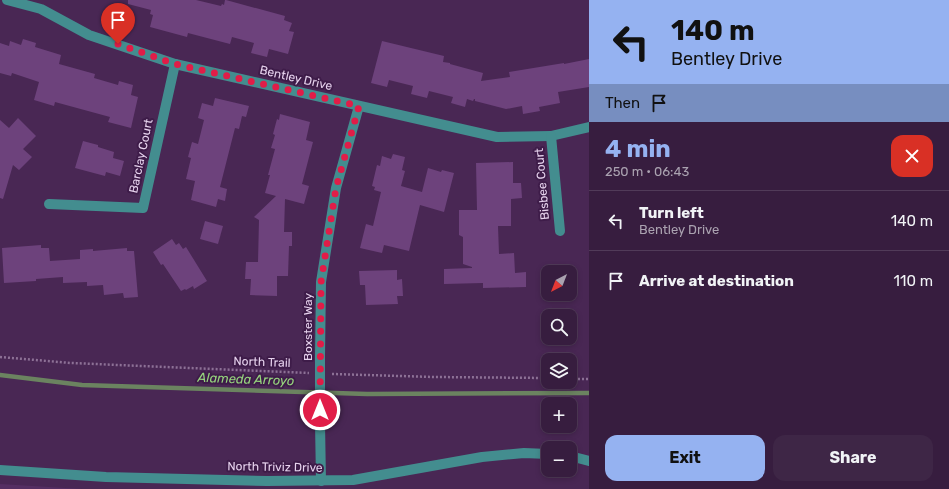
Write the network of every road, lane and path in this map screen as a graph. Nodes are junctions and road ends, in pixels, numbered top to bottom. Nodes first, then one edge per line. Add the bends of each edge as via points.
1 (7, 0) edge
2 (175, 64) junction
3 (359, 106) junction
4 (589, 127) edge
5 (551, 136) junction
6 (49, 204) dead end
7 (560, 231) dead end
8 (0, 357) edge
9 (315, 373) dead end
10 (331, 374) dead end
11 (541, 378) edge
12 (577, 379) edge
13 (589, 379) edge
14 (541, 454) edge
15 (577, 458) edge
16 (589, 461) edge
17 (0, 470) edge
18 (321, 481) junction

1 - 2 street, Bentley Drive via 41,8 89,35
2 - 3 street, Bentley Drive
2 - 6 street, Barclay Court via 143,208
3 - 5 street, Bentley Drive via 497,137
3 - 18 street, Boxster Way, bridge via 336,188 321,282
4 - 5 street, Bentley Drive
5 - 7 street, Bisbee Court
8 - 9 path, North Trail via 70,363
10 - 11 path
12 - 13 path
14 - 18 street, North Triviz Drive via 482,457 353,480
15 - 16 street
17 - 18 street, North Triviz Drive via 106,477

